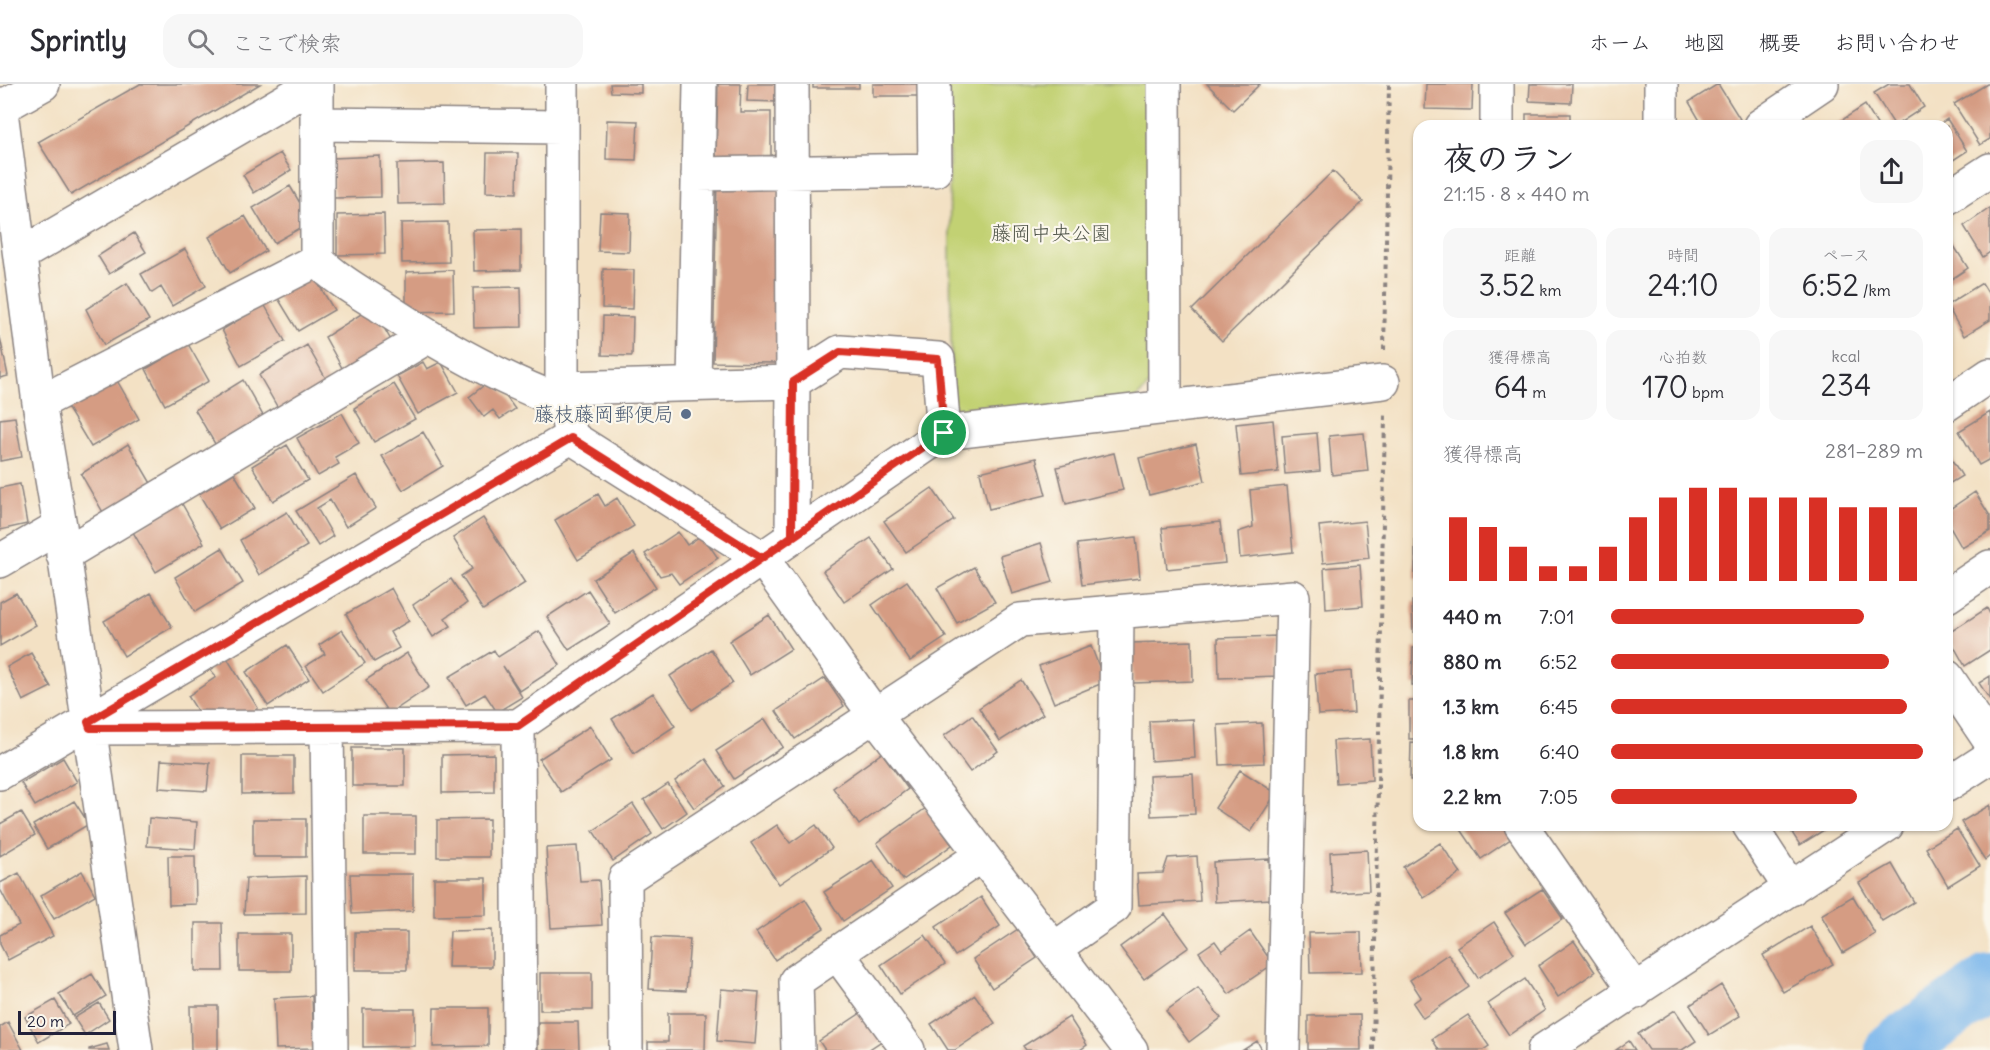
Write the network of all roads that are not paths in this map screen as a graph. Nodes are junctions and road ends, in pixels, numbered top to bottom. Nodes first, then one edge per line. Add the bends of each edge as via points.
1 (42, 84) edge
2 (316, 84) edge
3 (562, 84) edge
4 (700, 84) edge
5 (792, 84) edge
6 (934, 84) edge
7 (1164, 84) edge
8 (1497, 84) edge
9 (1661, 84) edge
10 (1822, 84) edge
11 (0, 106) edge
12 (1497, 120) edge
13 (1661, 120) edge
14 (1769, 120) edge
15 (319, 124) junction
16 (560, 127) junction
17 (1990, 170) edge
18 (698, 174) junction
19 (793, 174) junction
20 (1953, 194) edge
21 (12, 240) edge
22 (317, 260) junction
23 (427, 337) junction
24 (1990, 375) edge
25 (793, 382) junction
26 (1383, 382) road end
27 (694, 384) junction
28 (563, 396) junction
29 (1953, 400) edge
30 (39, 403) junction
31 (1165, 407) junction
32 (944, 433) junction
33 (571, 438) junction
34 (792, 536) junction
35 (61, 541) junction
36 (762, 558) junction
37 (0, 561) edge
38 (1990, 567) edge
39 (1953, 592) edge
40 (1117, 612) junction
41 (1953, 686) edge
42 (874, 714) junction
43 (89, 725) junction
44 (518, 726) junction
45 (327, 727) junction
46 (1990, 741) edge
47 (1990, 757) edge
48 (0, 773) edge
49 (1953, 781) edge
50 (1525, 831) edge
51 (1753, 831) edge
52 (1878, 831) edge
53 (982, 855) junction
54 (1791, 889) junction
55 (1054, 949) junction
56 (837, 953) junction
57 (1636, 992) junction
58 (136, 1050) edge
59 (331, 1050) edge
60 (520, 1050) edge
61 (626, 1050) edge
62 (798, 1050) edge
63 (908, 1050) edge
64 (1131, 1050) edge
65 (1283, 1050) edge
66 (1544, 1050) edge

1 - 11 street
2 - 15 street
2 - 21 street
3 - 16 street
4 - 18 street
5 - 19 street
6 - 19 street via 935,170
7 - 31 street
8 - 12 street
9 - 13 street
10 - 14 street
11 - 21 street
15 - 16 street
15 - 22 street
16 - 28 street
17 - 20 street
18 - 19 street
18 - 27 street
19 - 25 street
21 - 30 street
22 - 23 street
22 - 30 street
23 - 28 street via 526,389
23 - 35 street
24 - 29 street
25 - 27 street
25 - 32 street via 840,352 938,359
25 - 34 street
26 - 31 street
27 - 28 street
28 - 33 street
30 - 35 street
31 - 32 street
32 - 34 street
33 - 36 street
33 - 43 street
34 - 36 street
35 - 37 street
35 - 43 street
36 - 42 street
36 - 44 street
38 - 39 street
40 - 42 street via 1020,620
40 - 55 street via 1114,907
40 - 65 street via 1293,597
41 - 46 street
42 - 53 street
42 - 61 street via 625,879
43 - 45 street
43 - 48 street
43 - 58 street
44 - 45 street
44 - 60 street
45 - 59 street
47 - 49 street
50 - 57 street
51 - 54 street
52 - 54 street
53 - 55 street
53 - 56 street
54 - 57 street
55 - 64 street
56 - 62 street via 796,981
56 - 63 street
57 - 66 street

